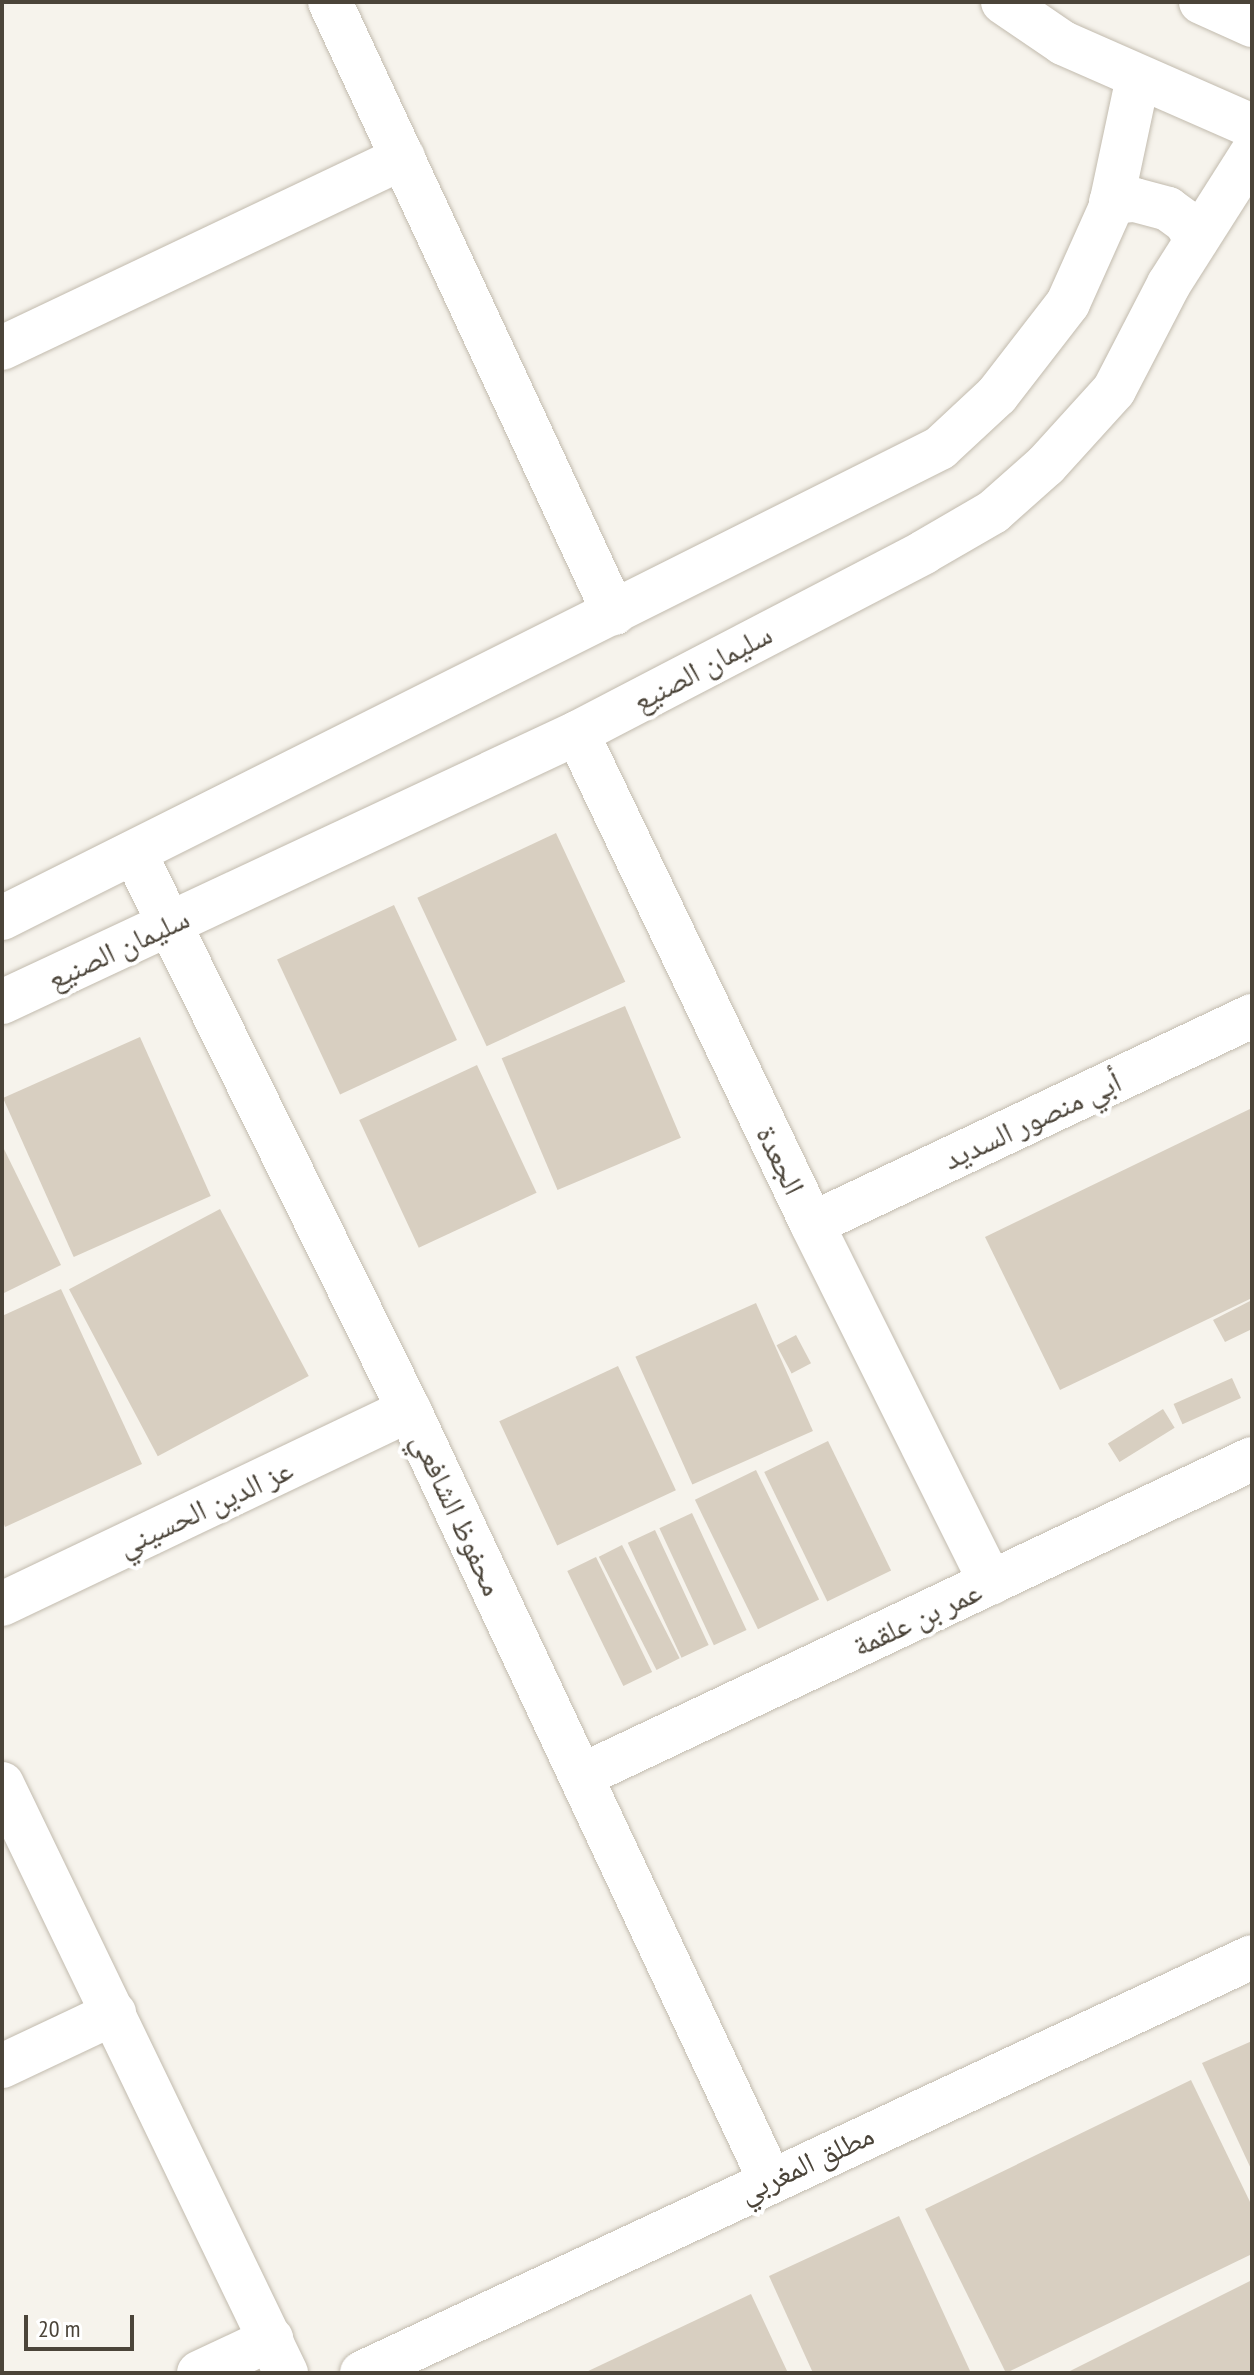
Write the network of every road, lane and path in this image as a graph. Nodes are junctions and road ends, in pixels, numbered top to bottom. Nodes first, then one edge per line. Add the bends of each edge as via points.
1 (330, 2) edge
2 (1003, 2) edge
3 (1201, 2) edge
4 (1252, 25) edge
5 (1138, 77) junction
6 (1252, 126) edge
7 (1252, 153) edge
8 (403, 158) junction
9 (1111, 202) junction
10 (1196, 240) junction
11 (2, 348) edge
12 (614, 613) junction
13 (577, 733) junction
14 (135, 854) junction
15 (2, 918) edge
16 (170, 924) junction
17 (2, 1002) edge
18 (1252, 1016) edge
19 (812, 1224) junction
20 (409, 1410) junction
21 (1252, 1459) edge
22 (991, 1583) junction
23 (2, 1604) edge
24 (581, 1776) junction
25 (2, 1784) edge
26 (1252, 1957) edge
27 (114, 2013) junction
28 (2, 2066) edge
29 (770, 2180) junction
30 (279, 2356) edge
31 (199, 2373) edge
32 (362, 2373) edge

1 - 8 street
2 - 5 street via 1063,43
3 - 4 street
5 - 6 street
5 - 9 street
7 - 10 street, سليمان الصنيع
8 - 11 street
8 - 12 street
9 - 10 street via 1135,200 1168,209 1186,222
9 - 12 street via 1068,303 997,395 940,448
10 - 13 street, سليمان الصنيع via 1114,390 1046,465 993,512
12 - 14 street
13 - 16 street, سليمان الصنيع
13 - 19 street, الجعدة
14 - 15 street
14 - 16 street, محفوظ الشافعي
16 - 17 street, سليمان الصنيع
16 - 20 street, محفوظ الشافعي
18 - 19 street, أبي منصور السديد
19 - 22 street, الجعدة
20 - 23 street, عز الدين الحسيني
20 - 24 street, محفوظ الشافعي
21 - 22 street, عمر بن علقمة
22 - 24 street, عمر بن علقمة
24 - 29 street, محفوظ الشافعي
25 - 27 street
26 - 29 street, مطلق المغربي
27 - 28 street
27 - 30 street
29 - 32 street, مطلق المغربي
30 - 31 street

